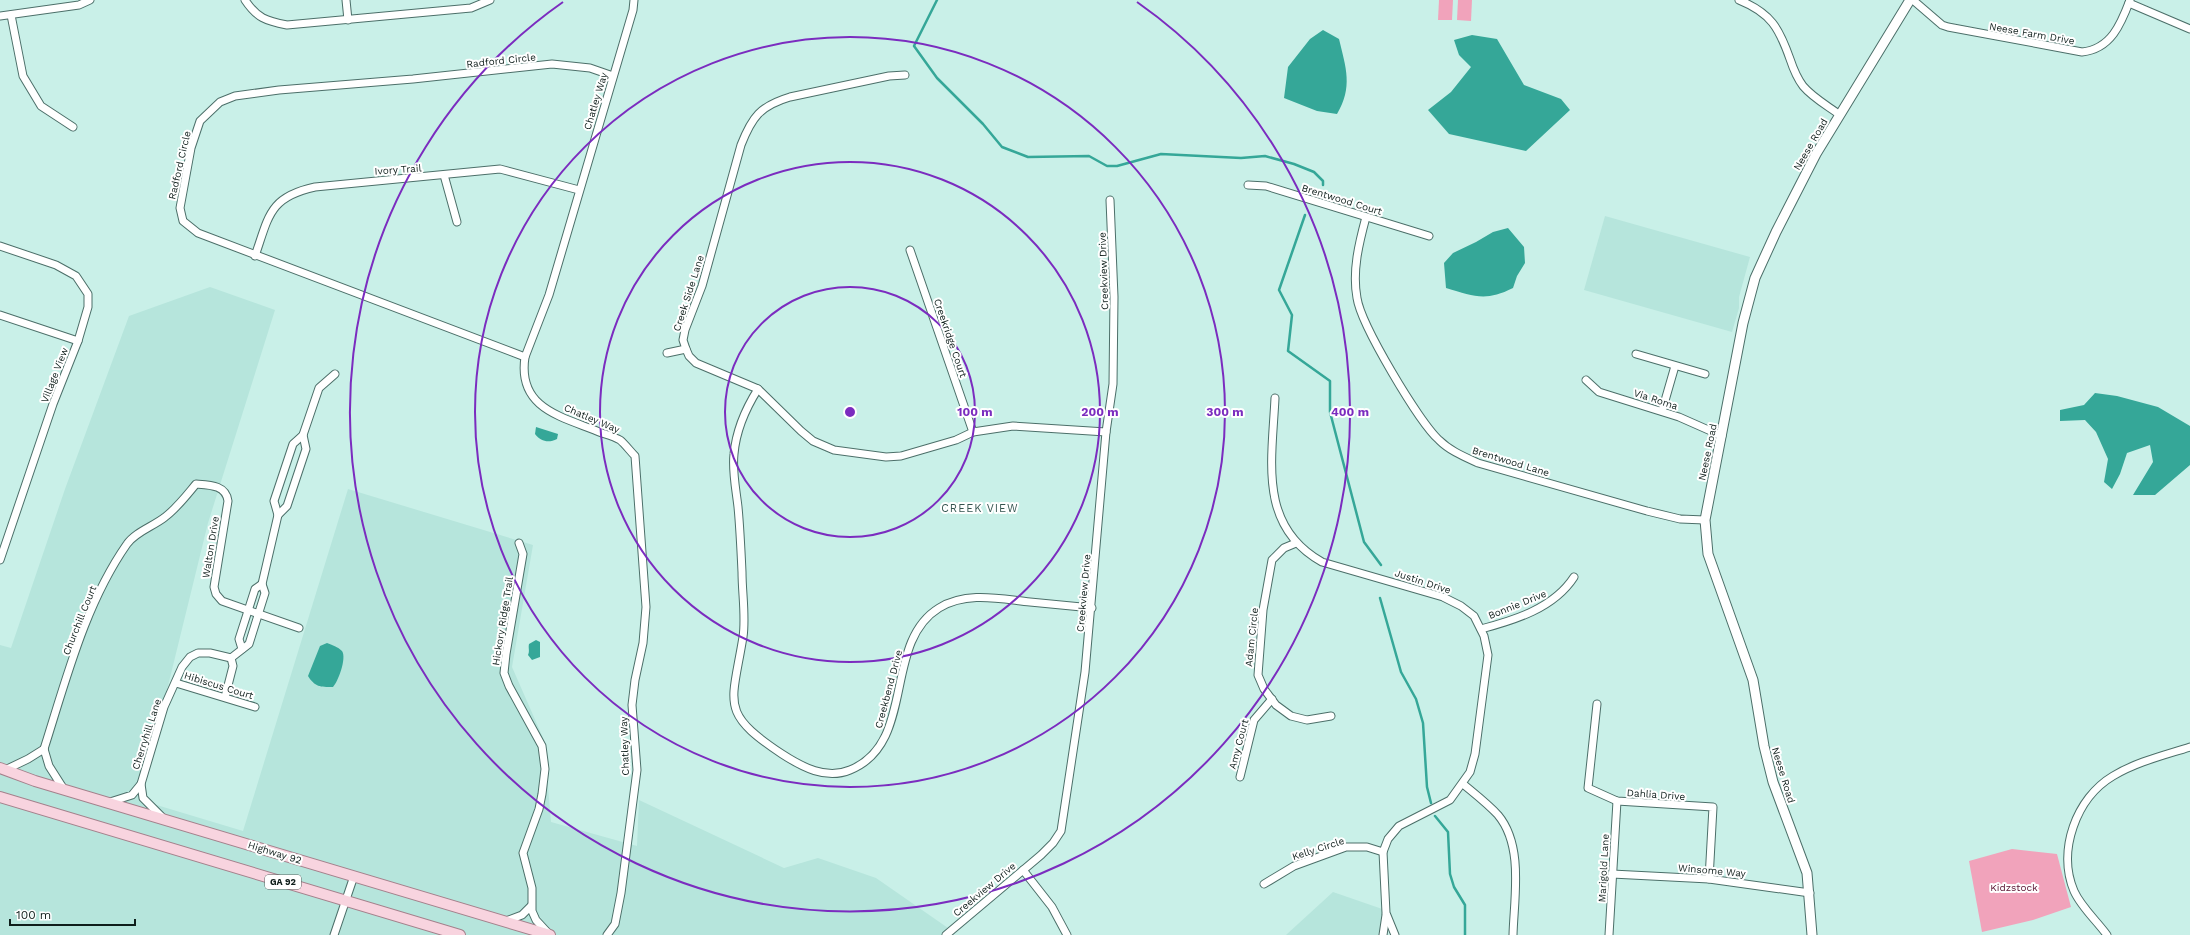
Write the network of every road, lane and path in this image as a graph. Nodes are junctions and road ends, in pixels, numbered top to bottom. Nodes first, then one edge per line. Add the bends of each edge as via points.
1 (90, 0) edge
2 (245, 0) edge
3 (346, 0) edge
4 (490, 0) edge
5 (634, 0) edge
6 (1740, 0) edge
7 (1911, 0) edge
8 (2130, 1) edge
9 (11, 15) junction
10 (0, 16) edge
11 (348, 20) junction
12 (2190, 29) edge
13 (905, 75) dead end
14 (613, 76) junction
15 (1840, 115) junction
16 (73, 127) dead end
17 (444, 175) junction
18 (1248, 185) dead end
19 (579, 190) junction
20 (1110, 200) dead end
21 (1366, 217) junction
22 (456, 222) dead end
23 (1429, 236) dead end
24 (0, 246) edge
25 (910, 250) dead end
26 (255, 256) junction
27 (0, 315) edge
28 (78, 341) junction
29 (686, 349) junction
30 (667, 352) dead end
31 (1636, 354) dead end
32 (525, 357) junction
33 (1675, 366) junction
34 (334, 374) dead end
35 (1705, 374) dead end
36 (1586, 380) dead end
37 (758, 390) junction
38 (1275, 398) dead end
39 (1662, 411) junction
40 (973, 432) junction
41 (1106, 432) junction
42 (303, 435) junction
43 (1722, 436) junction
44 (196, 484) joint
45 (278, 515) junction
46 (1705, 520) junction
47 (519, 543) dead end
48 (1296, 543) junction
49 (0, 560) edge
50 (1574, 577) dead end
51 (262, 584) junction
52 (1092, 608) junction
53 (248, 611) junction
54 (259, 614) junction
55 (299, 628) dead end
56 (1481, 629) junction
57 (242, 649) junction
58 (231, 658) junction
59 (176, 683) junction
60 (225, 697) junction
61 (1272, 699) junction
62 (1598, 704) dead end
63 (255, 706) dead end
64 (1331, 716) dead end
65 (2190, 746) edge
66 (44, 749) junction
67 (2, 769) edge
68 (1240, 777) dead end
69 (141, 784) junction
70 (1463, 784) junction
71 (62, 788) junction
72 (0, 797) edge
73 (1616, 801) junction
74 (110, 802) junction
75 (166, 820) junction
76 (1383, 852) junction
77 (1023, 870) junction
78 (1612, 874) junction
79 (354, 876) junction
80 (1709, 879) junction
81 (1264, 884) dead end
82 (1810, 892) junction
83 (346, 901) junction
84 (531, 906) junction
85 (1386, 913) junction
86 (505, 922) junction
87 (615, 924) junction
88 (334, 935) edge
89 (460, 935) edge
90 (550, 935) edge
91 (607, 935) edge
92 (618, 935) edge
93 (946, 935) edge
94 (1067, 935) edge
95 (1383, 935) edge
96 (1395, 935) edge
97 (1513, 935) edge
98 (1609, 935) edge
99 (1812, 935) edge
100 (2107, 935) edge

1 - 9 street via 79,5
2 - 11 street via 252,10 267,21 287,25
3 - 11 street
4 - 11 street via 471,8
5 - 14 street, Chatley Way
6 - 15 street via 1763,12 1773,21 1795,73 1804,87
7 - 8 street, Neese Farm Drive via 1948,27 2082,52 2093,50 2112,38
7 - 15 street, Neese Road
8 - 12 street
9 - 10 street
9 - 16 street via 23,76 41,106
13 - 29 street, Creek Side Lane via 889,76 790,97 774,102 755,116 741,145 702,286 685,330 683,340
14 - 19 street, Chatley Way
14 - 26 street, Radford Circle via 590,68 552,64 279,90 235,96 220,102 200,121 191,148 180,208 183,221 198,233
15 - 43 street, Neese Road via 1802,180 1755,278 1743,323
17 - 19 street, Ivory Trail via 500,169
17 - 22 street
17 - 26 street, Ivory Trail via 372,180 295,191 282,199 271,212
18 - 21 street, Brentwood Court via 1266,186
19 - 32 street, Chatley Way via 549,295
20 - 41 street, Creekview Drive via 1114,362
21 - 23 street, Brentwood Court
21 - 46 street, Brentwood Lane via 1358,250 1355,279 1357,299 1384,357 1422,421 1439,440 1460,455 1478,463 1647,511 1680,519
24 - 28 street, Village View via 56,265 80,279 88,294 88,307
25 - 40 street, Creekridge Court
26 - 32 street, Radford Circle
27 - 28 street
28 - 49 street, Village View via 53,404
29 - 30 street
29 - 37 street via 689,356 704,367
31 - 33 street
32 - 87 street, Chatley Way via 524,383 538,403 620,440 635,456 646,606 643,643 632,706 637,770
33 - 35 street
33 - 39 street
34 - 42 street via 319,388
36 - 39 street, Via Roma via 1599,392
37 - 40 street via 813,441 834,450 901,456 956,440
37 - 52 street, Creekbend Drive via 742,418 734,452 742,556 743,626 732,693 735,707 745,726 772,747 800,765 826,774 842,773 865,763 883,744 912,640 930,614 950,603 961,599 989,597
38 - 48 street, Justin Drive via 1271,481 1284,526
39 - 43 street, Via Roma
40 - 41 street via 1013,426
41 - 52 street, Creekview Drive
42 - 45 street via 306,449 287,506
42 - 45 street via 293,444 274,501
43 - 46 street, Neese Road
44 - 53 street, Walton Drive via 211,485 227,494 228,502 214,587 222,601
44 - 66 street, Churchill Court via 180,504 164,518 128,542 97,597
45 - 51 street
46 - 82 street, Neese Road via 1708,554 1753,680 1768,765 1805,866
47 - 84 street, Hickory Ridge Trail via 523,554 504,673 542,746 545,769 539,809 524,853 532,888
48 - 56 street, Justin Drive via 1306,553 1322,562 1443,597 1462,606 1474,616
48 - 61 street, Adam Circle via 1284,548 1272,560 1263,610 1258,675
50 - 56 street, Bonnie Drive via 1566,590 1552,602 1501,624
51 - 53 street via 255,589
51 - 54 street via 265,593
52 - 77 street, Creekview Drive via 1081,703 1061,831 1053,843
53 - 54 street, Walton Drive
53 - 57 street via 239,639
54 - 55 street, Walton Drive
54 - 57 street via 249,644
56 - 70 street, Justin Drive via 1488,655 1475,754 1470,772
57 - 58 street
58 - 59 street, Cherryhill Lane via 198,653 190,657 182,667
58 - 60 street via 233,666
59 - 60 street, Hibiscus Court
59 - 69 street, Cherryhill Lane via 164,707
60 - 63 street, Hibiscus Court
61 - 64 street, Adam Circle via 1291,716 1307,720
61 - 68 street, Amy Court via 1254,720
62 - 73 street, Dahlia Drive via 1588,788
65 - 100 street via 2112,776 2089,798 2075,823 2068,851 2072,883 2079,900
66 - 67 street via 28,759
66 - 71 street via 49,766
67 - 71 main road, Highway 92 / GA 92
69 - 74 street via 132,795
69 - 75 street via 143,798
70 - 76 street, Justin Drive via 1450,800 1399,826 1388,840
70 - 97 street via 1498,815 1509,835 1515,860
71 - 74 main road, Highway 92 / GA 92
72 - 83 main road, GA 92
73 - 78 street, Marigold Lane
73 - 80 street, Dahlia Drive via 1713,807
74 - 75 main road, Highway 92 / GA 92
75 - 79 main road, Highway 92 / GA 92
76 - 81 street, Kelly Circle via 1367,847 1346,847 1294,866
76 - 85 street
77 - 93 street, Creekview Drive
77 - 94 street via 1052,907
78 - 80 street, Winsome Way
78 - 98 street, Marigold Lane
79 - 83 street
79 - 86 main road, Highway 92 / GA 92
80 - 82 street, Winsome Way
82 - 99 street, Neese Road
83 - 88 street
83 - 89 main road, GA 92
84 - 86 street via 522,915
84 - 90 street, Hickory Ridge Trail via 536,920
85 - 95 street
85 - 96 street
86 - 90 main road, Highway 92 / GA 92
87 - 91 street, Chatley Way
87 - 92 street, Chatley Way

